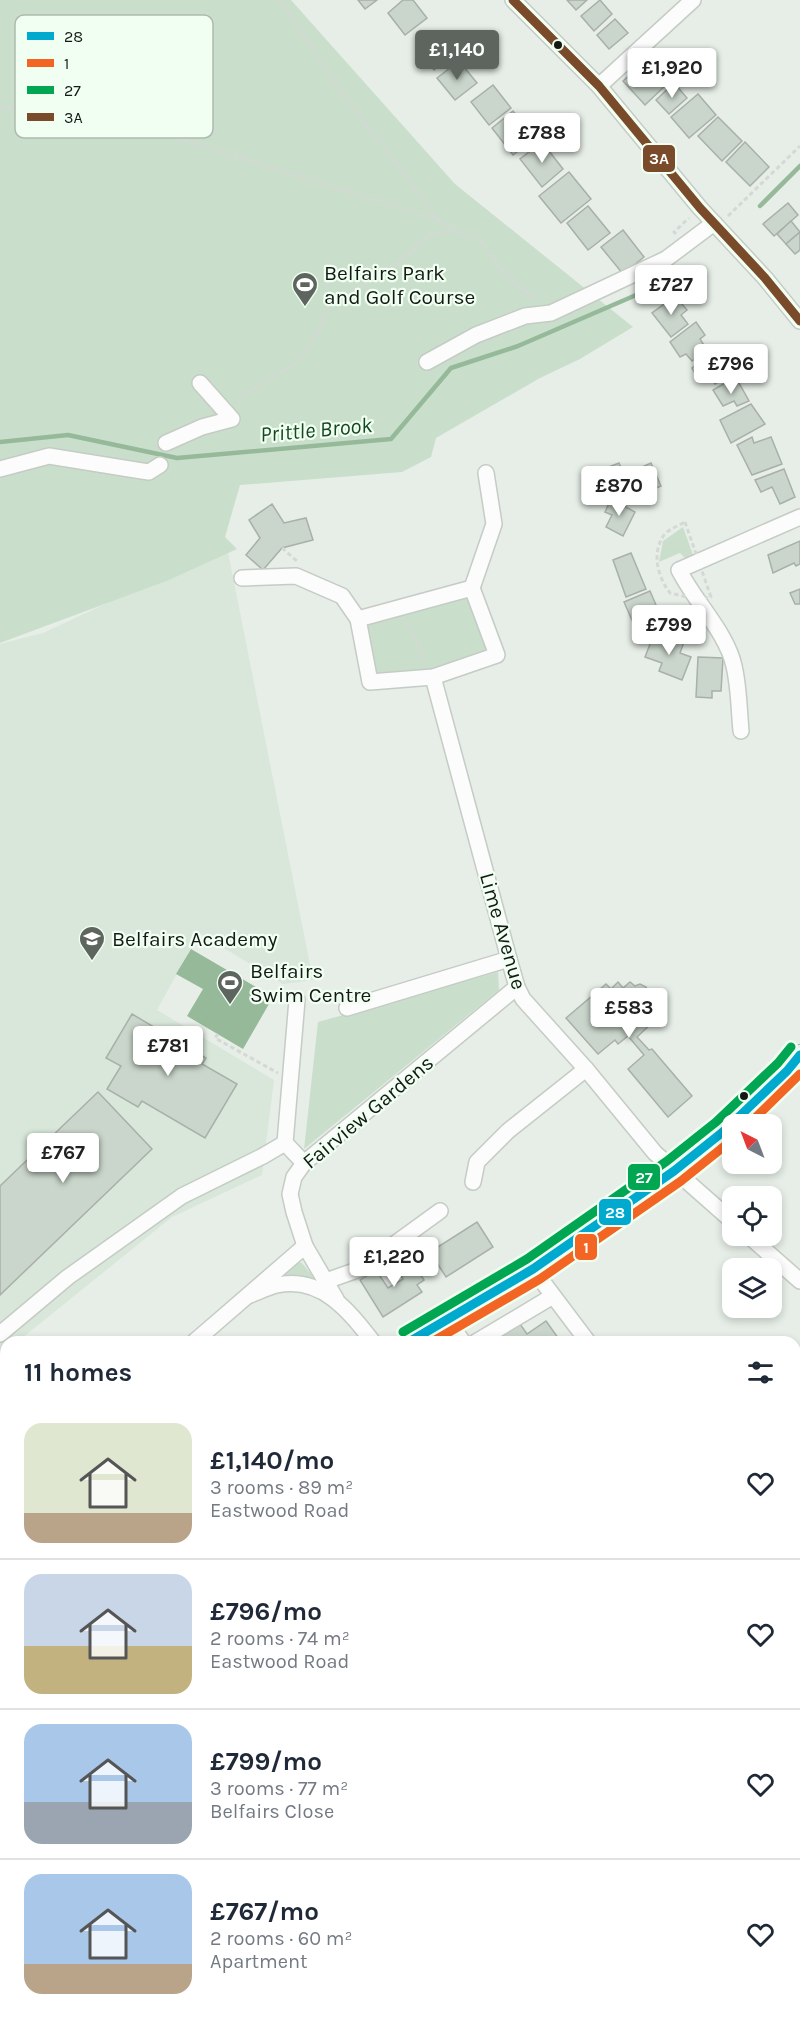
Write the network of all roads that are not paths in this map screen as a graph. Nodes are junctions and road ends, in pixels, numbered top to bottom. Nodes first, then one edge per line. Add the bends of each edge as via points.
1 (513, 0) edge
2 (693, 0) edge
3 (599, 86) junction
4 (720, 220) junction
5 (800, 321) edge
6 (427, 362) dead end
7 (200, 383) dead end
8 (166, 443) dead end
9 (160, 465) dead end
10 (0, 469) edge
11 (486, 474) dead end
12 (800, 517) edge
13 (242, 578) dead end
14 (472, 588) junction
15 (358, 619) junction
16 (429, 677) junction
17 (741, 731) dead end
18 (509, 959) junction
19 (517, 987) junction
20 (297, 1000) dead end
21 (347, 1008) dead end
22 (800, 1055) edge
23 (586, 1069) junction
24 (285, 1143) junction
25 (304, 1163) junction
26 (674, 1170) junction
27 (473, 1182) dead end
28 (440, 1211) dead end
29 (722, 1212) edge
30 (305, 1246) junction
31 (760, 1246) edge
32 (533, 1269) junction
33 (326, 1281) junction
34 (800, 1281) edge
35 (250, 1295) junction
36 (553, 1296) junction
37 (336, 1299) junction
38 (447, 1320) junction
39 (0, 1335) edge
40 (201, 1336) edge
41 (368, 1336) edge
42 (420, 1336) edge
43 (459, 1336) edge
44 (486, 1336) edge
45 (583, 1336) edge

1 - 3 street
2 - 3 street
3 - 4 street
4 - 5 street
4 - 6 street via 666,259 551,313 525,316 476,335
7 - 8 street via 231,419
9 - 10 street via 149,472 49,456
11 - 14 street via 494,524
12 - 17 street via 679,570 717,628 734,665
13 - 15 street via 296,576 342,596
14 - 15 street
14 - 16 street via 497,654
15 - 16 street via 370,682
16 - 18 street, Lime Avenue
18 - 19 street, Lime Avenue
18 - 21 street
19 - 23 street, Lime Avenue
19 - 25 street, Fairview Gardens
20 - 24 street
22 - 26 main road via 724,1131
23 - 26 street, Lime Avenue via 655,1153
23 - 27 street via 508,1131 477,1162
24 - 25 street
24 - 39 street via 183,1196 68,1277
25 - 30 street, Fairview Gardens via 294,1177 290,1194
26 - 29 street, Lime Avenue
26 - 32 main road
28 - 33 street via 360,1269
30 - 33 street, Fairview Gardens
30 - 35 street
31 - 34 street
32 - 36 street
32 - 38 main road
33 - 37 street, Fairview Gardens
35 - 37 street via 277,1285 296,1285
35 - 40 street
36 - 44 street
36 - 45 street
37 - 41 street
38 - 42 main road
38 - 43 street

